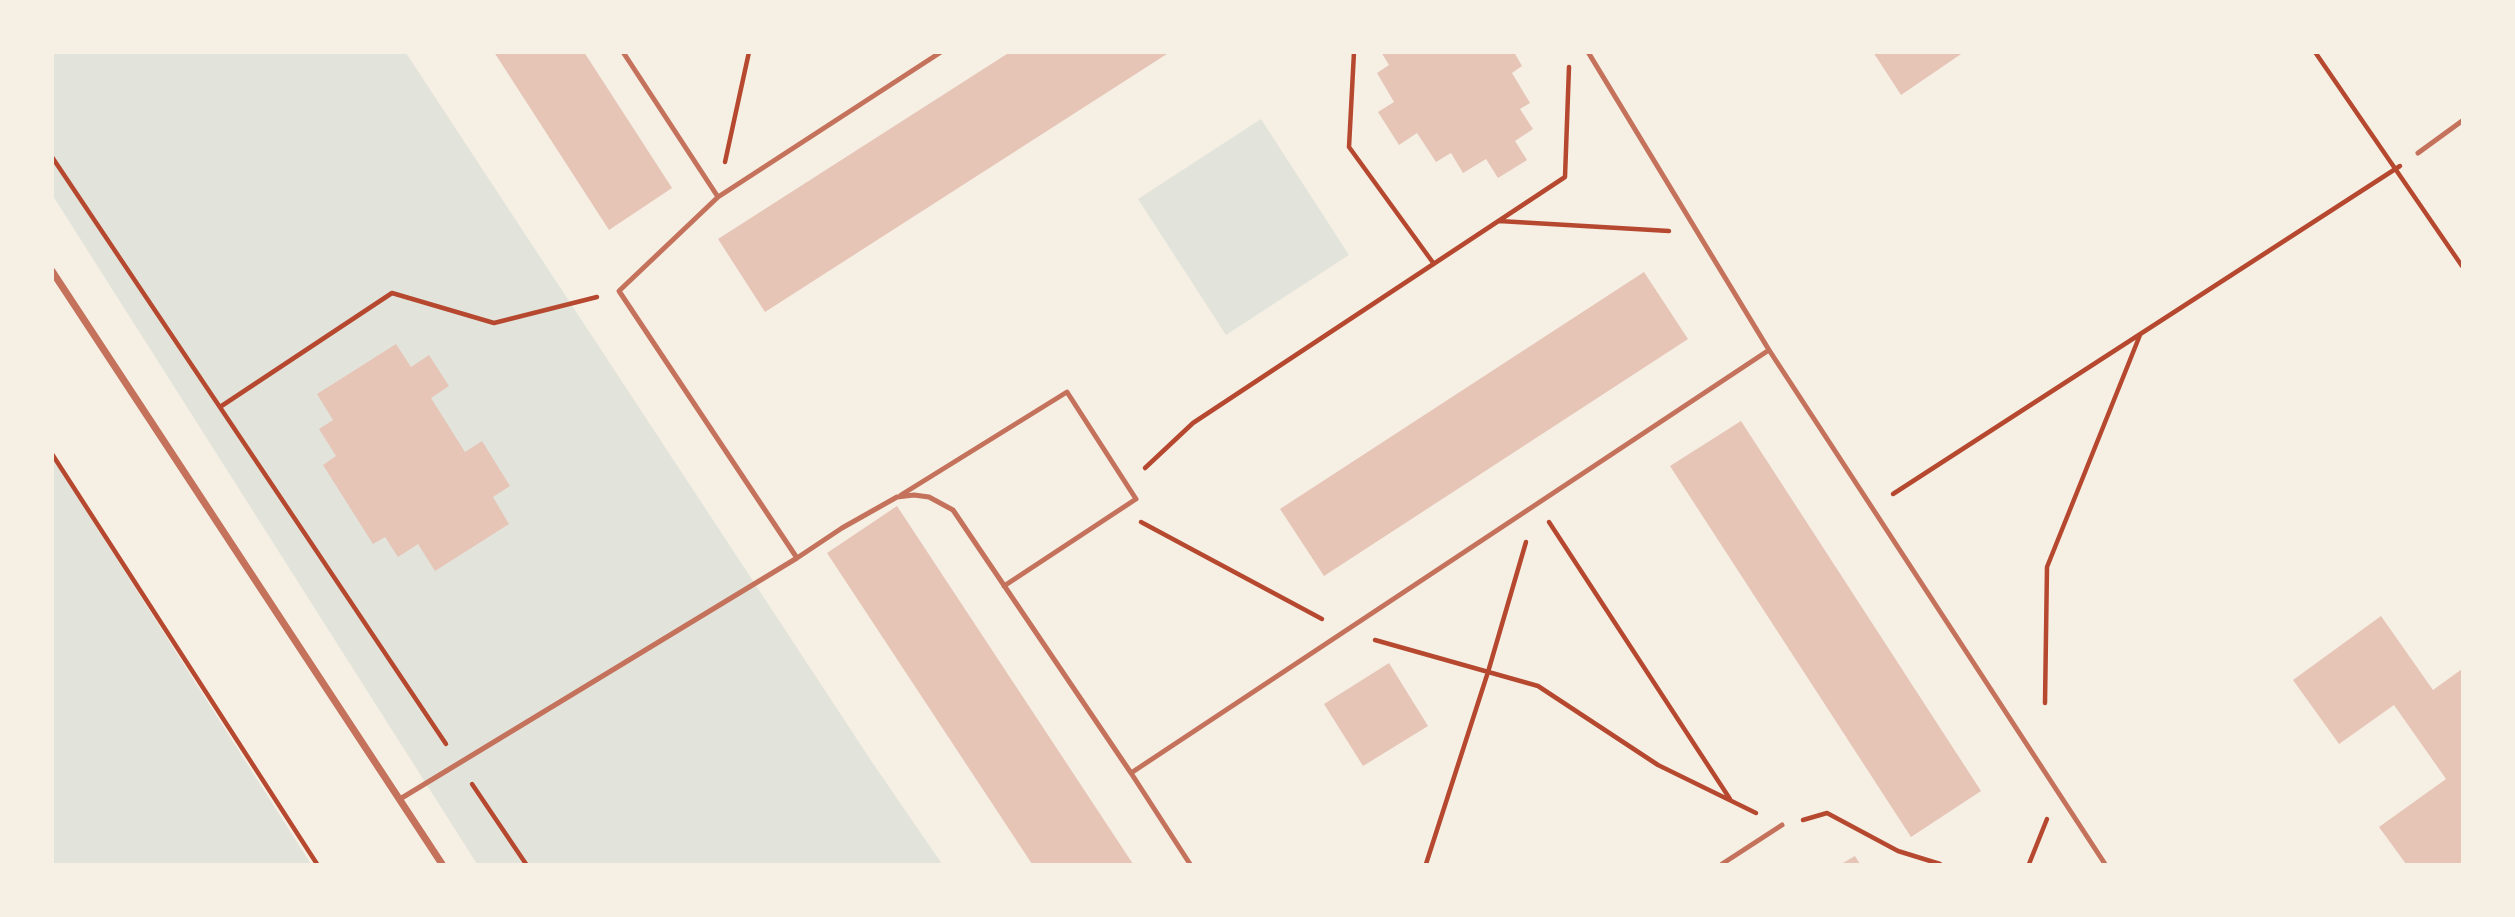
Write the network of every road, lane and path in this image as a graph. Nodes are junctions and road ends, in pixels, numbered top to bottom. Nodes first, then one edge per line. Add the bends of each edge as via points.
1 (624, 52) edge
2 (749, 52) edge
3 (941, 52) edge
4 (1354, 52) edge
5 (1588, 52) edge
6 (2315, 52) edge
7 (1569, 66) dead end
8 (2462, 121) edge
9 (2418, 153) joint
10 (52, 157) edge
11 (2395, 169) junction
12 (718, 197) junction
13 (1499, 221) junction
14 (1697, 232) junction
15 (1434, 264) junction
16 (2462, 266) edge
17 (52, 271) edge
18 (619, 291) junction
19 (2140, 334) junction
20 (1769, 350) junction
21 (220, 407) junction
22 (52, 454) edge
23 (1127, 485) junction
24 (898, 497) junction
25 (1537, 504) junction
26 (1872, 508) junction
27 (1119, 510) junction
28 (797, 558) junction
29 (1004, 586) junction
30 (1345, 632) junction
31 (1488, 672) junction
32 (2045, 703) dead end
33 (459, 764) junction
34 (1131, 773) junction
35 (2058, 792) junction
36 (400, 799) junction
37 (1731, 801) junction
38 (1782, 825) junction
39 (317, 864) edge
40 (442, 864) edge
41 (526, 864) edge
42 (1190, 864) edge
43 (1426, 864) edge
44 (1722, 864) edge
45 (1940, 864) edge
46 (2029, 864) edge
47 (2105, 864) edge

1 - 12 lane
2 - 12 path
3 - 12 lane
4 - 15 path via 1349,147
5 - 14 lane
6 - 11 path
7 - 13 path via 1565,177
8 - 9 lane
9 - 11 path
10 - 21 path
11 - 16 path
11 - 19 path
12 - 18 lane
13 - 14 path
13 - 15 path
14 - 20 lane
15 - 23 path via 1193,424
17 - 36 street
18 - 21 path via 494,323 392,293
18 - 28 lane
19 - 26 path
19 - 32 path via 2047,567
20 - 25 lane
20 - 26 lane
21 - 33 path
22 - 39 path
23 - 24 lane via 1067,392
23 - 27 lane via 1136,499
24 - 28 lane
24 - 29 lane via 929,497 953,510
25 - 30 lane
25 - 31 path
25 - 37 path
26 - 35 lane
27 - 29 lane
27 - 30 path
28 - 33 lane
29 - 34 lane
30 - 31 path
30 - 34 lane
31 - 37 path via 1538,686 1658,765
31 - 43 path
33 - 36 lane
33 - 41 path
34 - 42 lane
35 - 46 path
35 - 47 lane
36 - 40 street
37 - 38 path
38 - 44 lane
38 - 45 path via 1827,813 1898,851

